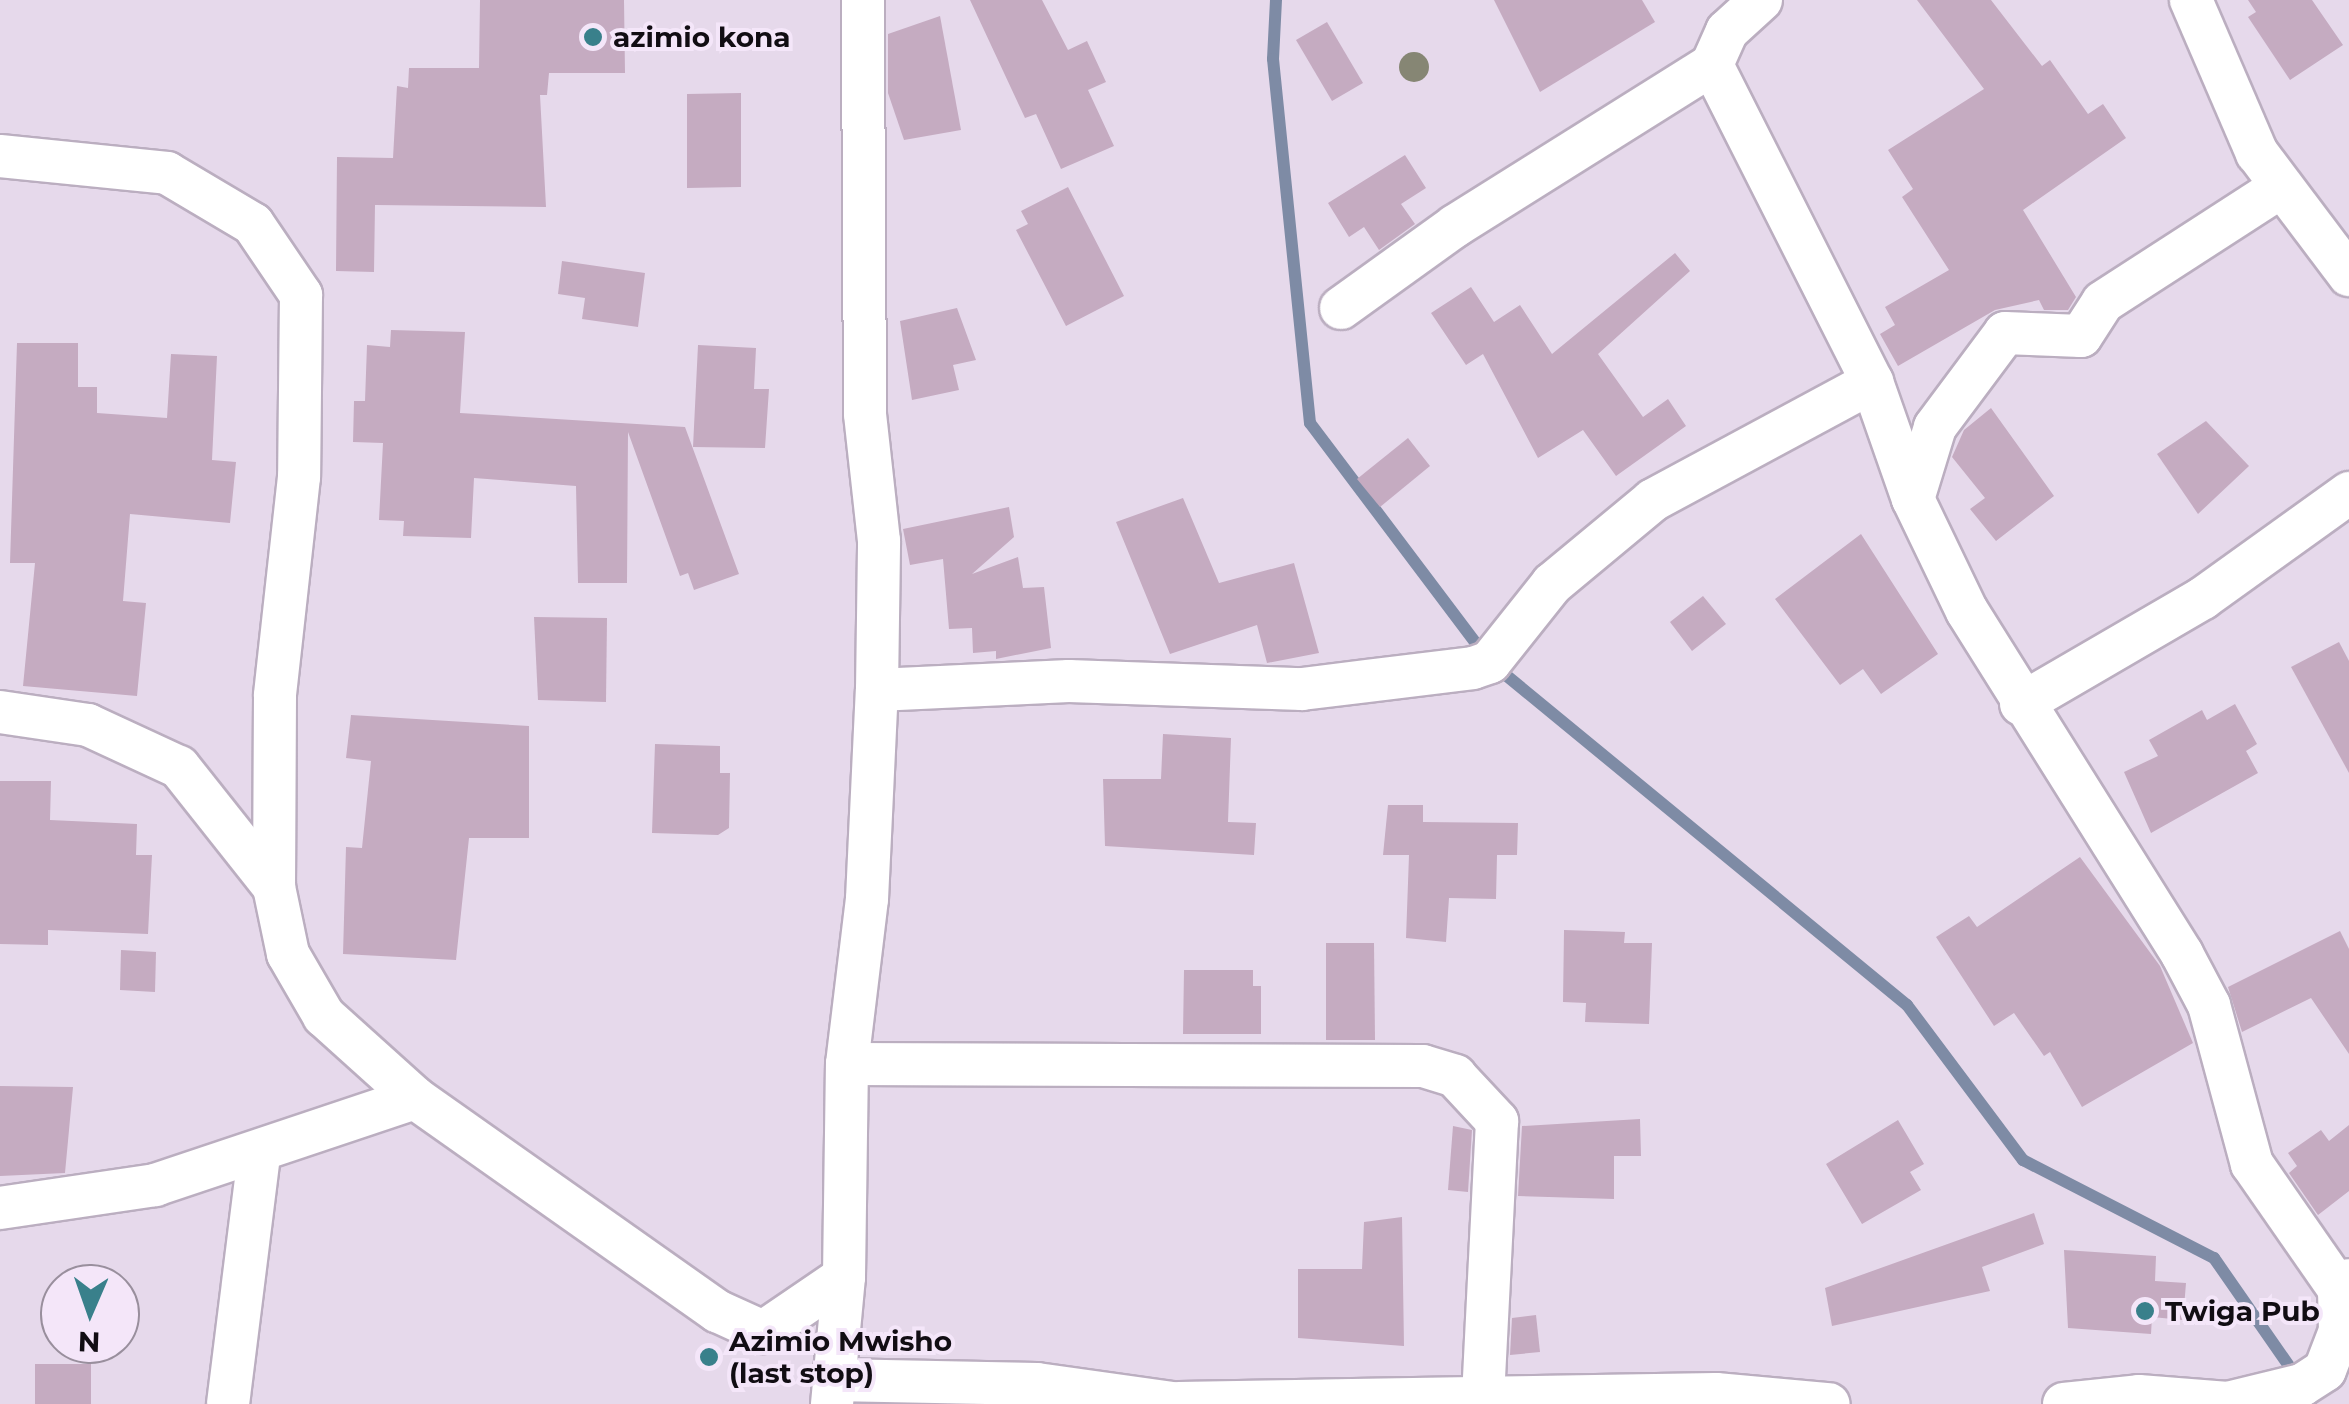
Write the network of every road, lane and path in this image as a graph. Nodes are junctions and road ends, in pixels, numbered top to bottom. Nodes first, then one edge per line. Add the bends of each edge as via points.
1 (863, 0) edge
2 (1761, 0) edge
3 (2191, 0) edge
4 (1712, 65) junction
5 (0, 156) edge
6 (2280, 188) junction
7 (2348, 272) edge
8 (1340, 308) dead end
9 (1872, 382) junction
10 (2349, 493) edge
11 (1913, 499) junction
12 (877, 690) junction
13 (2021, 704) junction
14 (0, 712) edge
15 (274, 886) junction
16 (847, 1064) junction
17 (414, 1098) junction
18 (258, 1156) junction
19 (0, 1208) edge
20 (844, 1277) junction
21 (2344, 1285) edge
22 (2337, 1372) edge
23 (833, 1392) edge
24 (1483, 1394) junction
25 (2196, 1403) edge
26 (228, 1404) edge
27 (1180, 1404) edge
28 (1829, 1404) edge
29 (2064, 1404) edge

1 - 12 street via 865,414 879,541
2 - 4 street via 1727,31
3 - 6 street
4 - 8 street via 1455,226
4 - 9 street
5 - 15 street via 167,173 254,224 302,296 299,477 275,696
6 - 7 street
6 - 11 street via 2103,302 2080,336 2005,333 1936,427
9 - 11 street
9 - 12 street via 1652,500 1552,584 1490,662 1474,668 1380,685 1302,689 1068,681
10 - 13 street via 2203,598
11 - 13 street
12 - 16 street via 867,900
13 - 21 street via 2209,1005 2252,1164
14 - 15 street via 88,725 179,767
15 - 17 street via 288,954 324,1016
16 - 20 street
16 - 24 street via 1423,1066 1455,1076 1497,1121
17 - 18 street via 329,1121
17 - 20 street via 716,1311 763,1332
18 - 19 street via 155,1186
18 - 26 street
20 - 23 street
21 - 22 street
22 - 25 street via 2274,1396
23 - 27 street via 1037,1384
24 - 27 street
24 - 28 street via 1716,1394
25 - 29 street via 2138,1396

